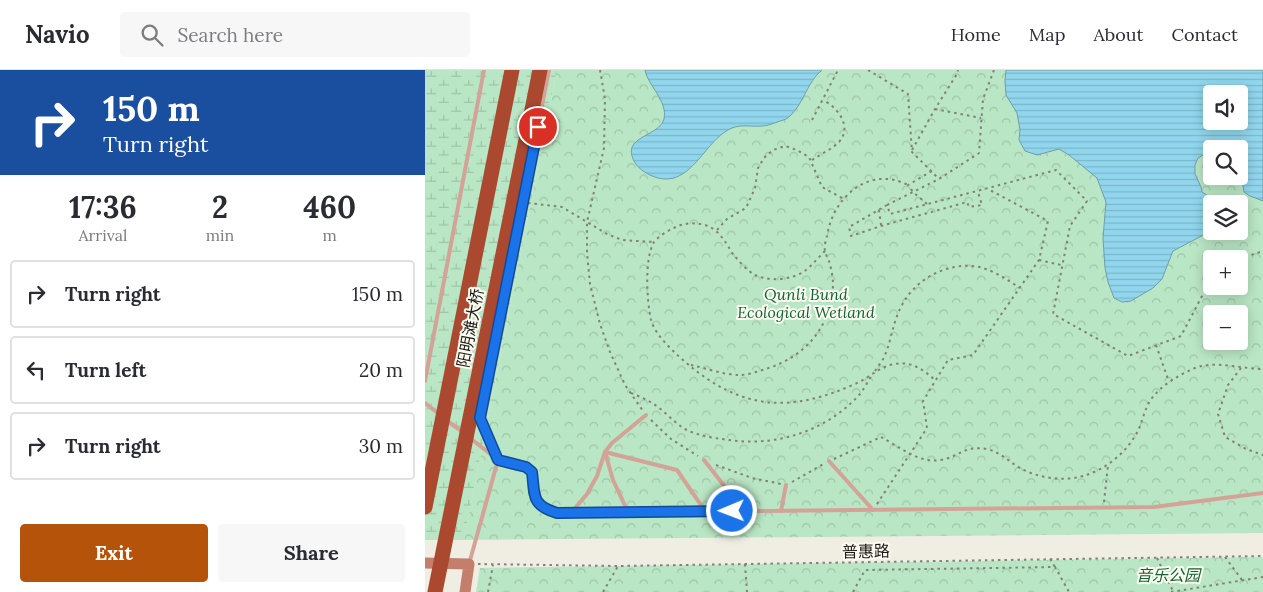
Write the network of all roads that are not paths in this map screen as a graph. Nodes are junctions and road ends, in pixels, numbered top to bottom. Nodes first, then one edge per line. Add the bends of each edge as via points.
1 (484, 70) edge
2 (512, 70) edge
3 (540, 70) edge
4 (549, 70) edge
5 (425, 380) edge
6 (425, 403) edge
7 (645, 415) road end
8 (605, 452) junction
9 (498, 460) junction
10 (705, 460) road end
11 (829, 461) road end
12 (786, 485) road end
13 (1263, 493) edge
14 (425, 507) edge
15 (873, 510) junction
16 (732, 511) junction
17 (781, 511) junction
18 (628, 512) junction
19 (705, 512) junction
20 (571, 513) junction
21 (425, 563) edge
22 (469, 564) junction
23 (435, 592) edge
24 (465, 592) edge

1 - 5 lane
2 - 14 highway, 阳明滩大桥, bridge
3 - 23 highway, 阳明滩大桥, bridge
4 - 9 lane via 480,418
6 - 9 lane
7 - 8 lane via 612,442
8 - 18 lane via 613,480
8 - 19 lane via 677,470
8 - 20 lane via 587,494
9 - 20 lane via 526,467 532,472 535,500 544,509
9 - 22 lane
10 - 16 lane via 729,492
11 - 15 lane
12 - 17 lane
13 - 15 lane via 1154,507
15 - 17 lane
16 - 17 lane
16 - 19 lane
18 - 19 lane
18 - 20 lane
21 - 22 main road
22 - 24 main road

